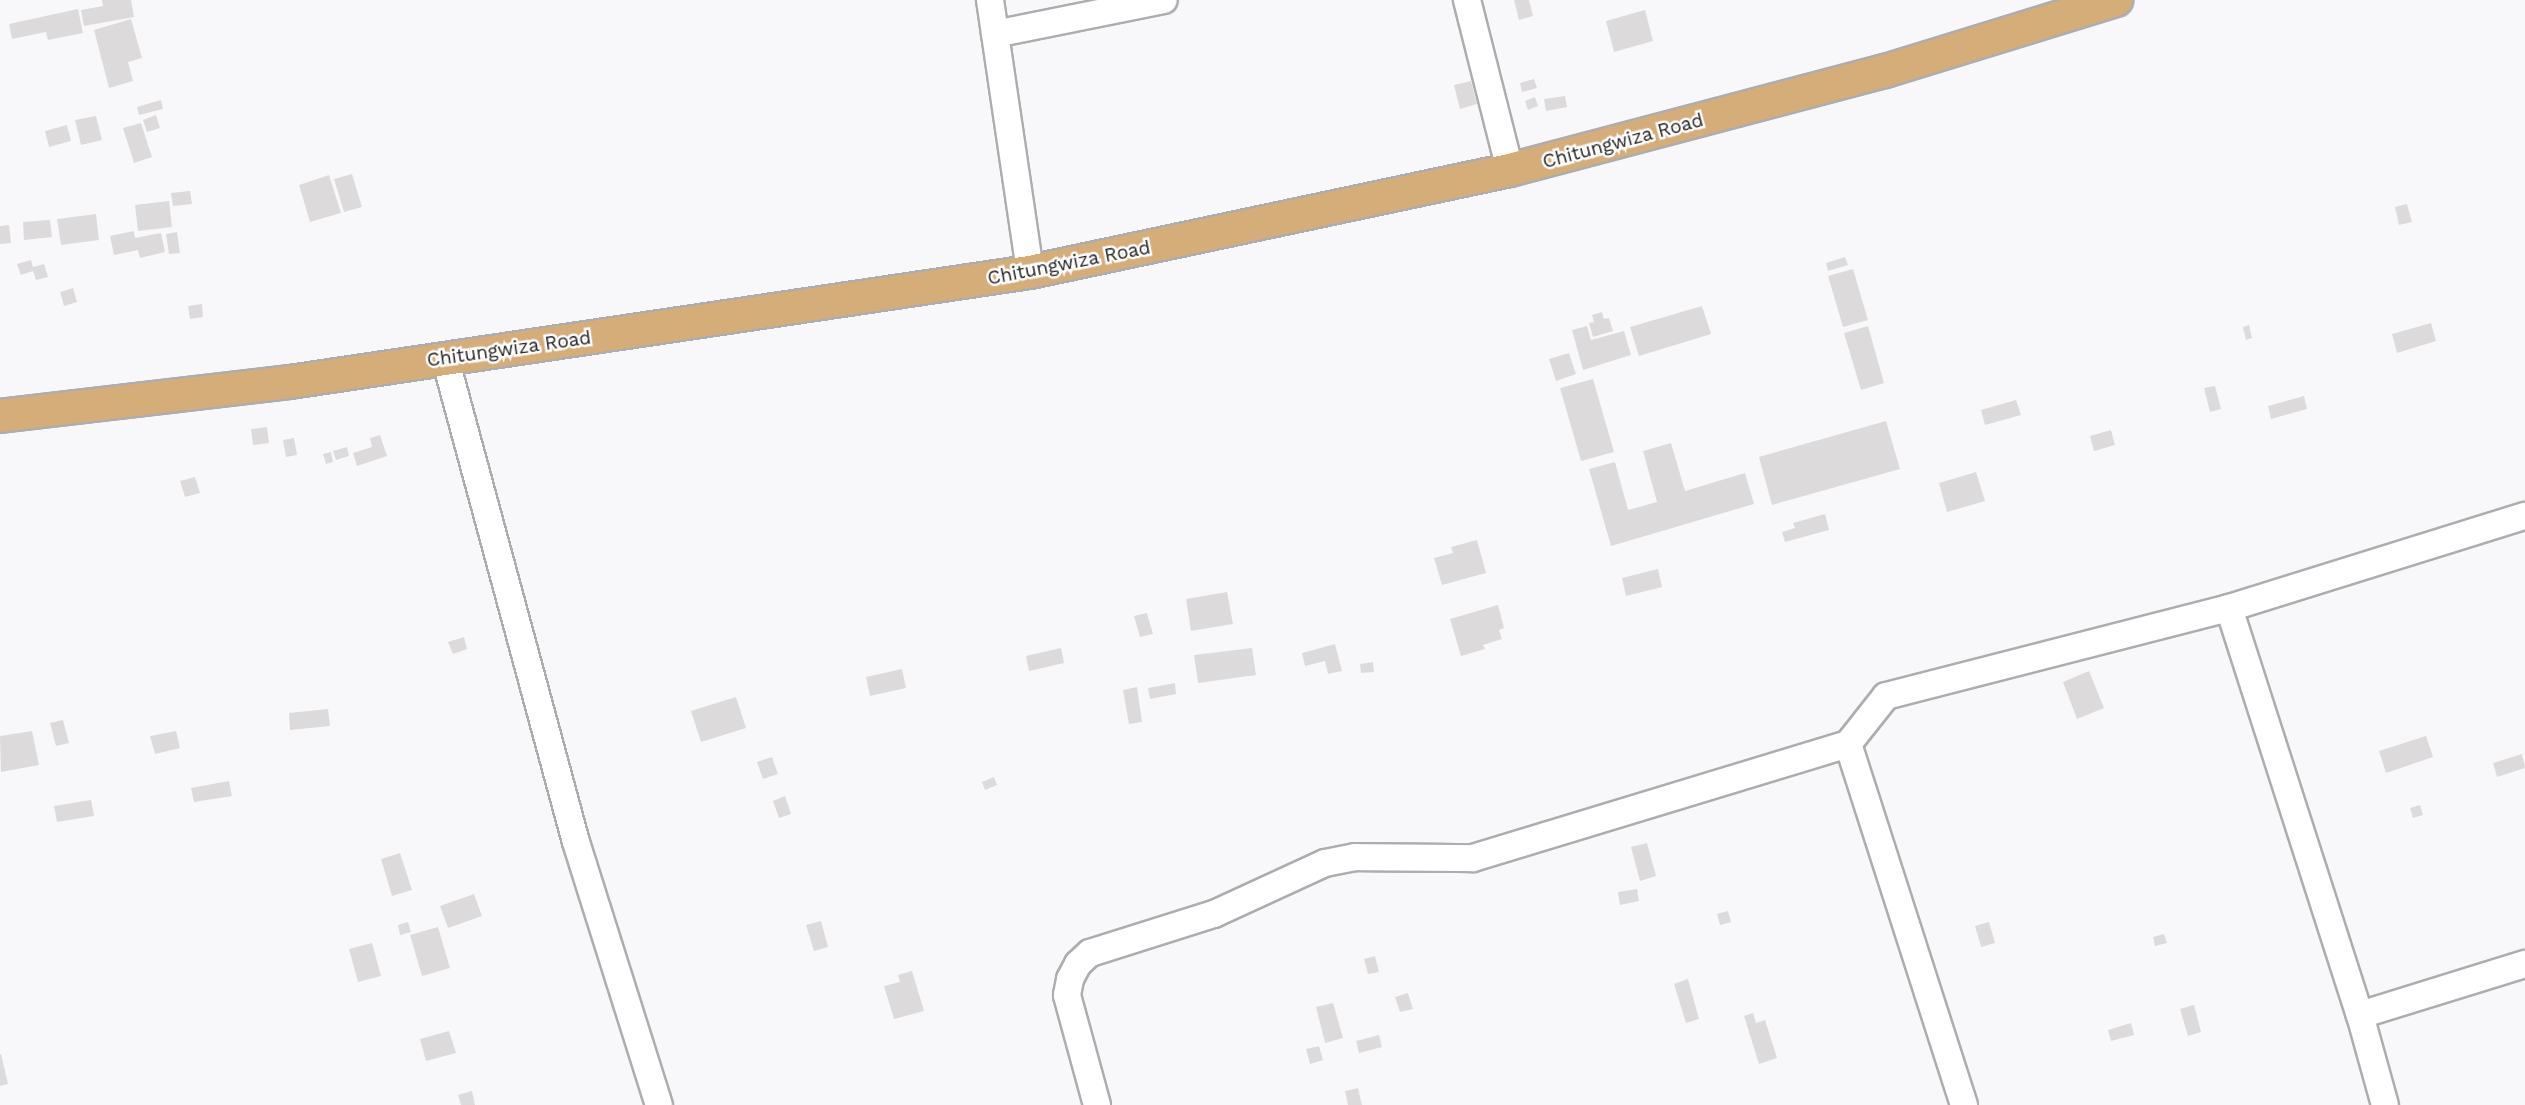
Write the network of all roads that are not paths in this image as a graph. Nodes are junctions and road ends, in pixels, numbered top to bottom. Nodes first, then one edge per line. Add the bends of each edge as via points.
1 (990, 0) edge
2 (1164, 0) edge
3 (1467, 0) edge
4 (2116, 0) edge
5 (995, 34) junction
6 (1510, 170) junction
7 (1030, 272) junction
8 (445, 358) junction
9 (0, 416) edge
10 (2525, 516) edge
11 (2229, 608) junction
12 (1848, 744) junction
13 (2525, 964) edge
14 (2360, 1015) junction
15 (659, 1105) edge
16 (1097, 1105) edge
17 (1964, 1105) edge
18 (2385, 1105) edge

1 - 5 street
2 - 5 street
3 - 6 street
4 - 6 main road, Chitungwiza Road via 1885,71
5 - 7 street
6 - 7 main road, Chitungwiza Road
7 - 8 main road, Chitungwiza Road
8 - 9 main road, Chitungwiza Road via 290,382
8 - 15 street via 576,842
10 - 11 street
11 - 12 street via 1886,696
11 - 14 street
12 - 16 street via 1473,858 1366,857 1325,863 1214,914 1090,953 1070,979 1067,995
12 - 17 street
13 - 14 street
14 - 18 street

